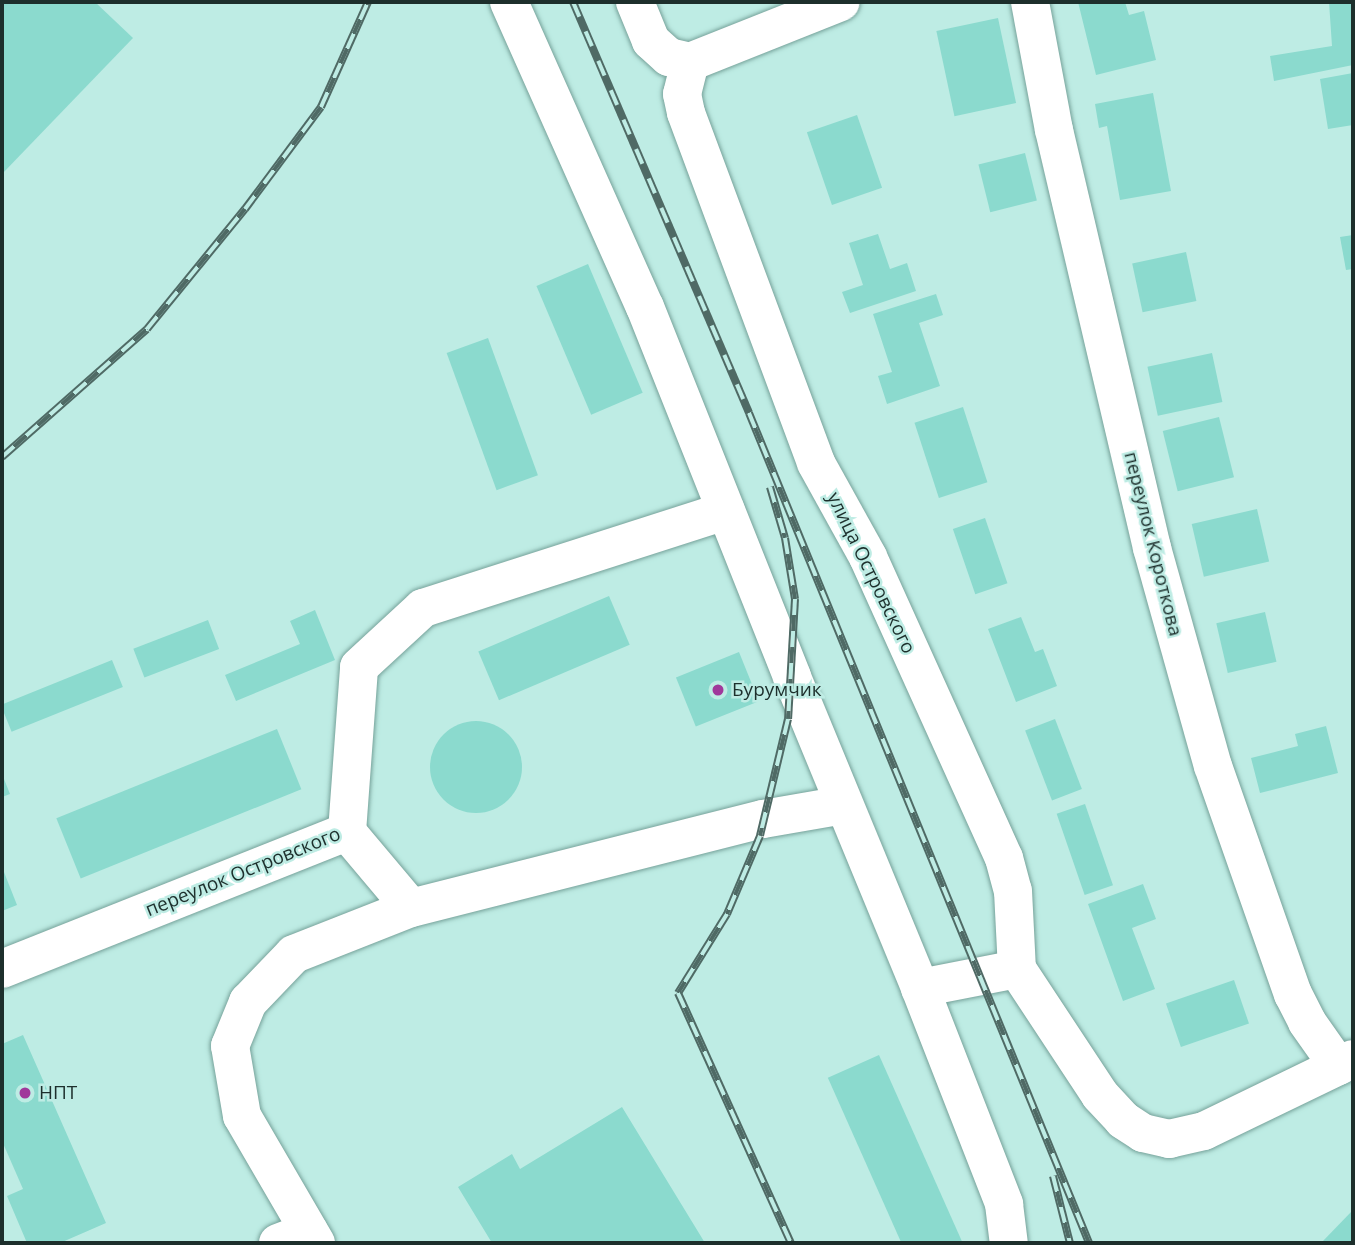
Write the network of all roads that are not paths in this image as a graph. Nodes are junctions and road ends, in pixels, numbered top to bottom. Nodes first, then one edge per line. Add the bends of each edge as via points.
1 (509, 2) edge
2 (635, 2) edge
3 (841, 2) edge
4 (1030, 2) edge
5 (690, 62) junction
6 (726, 511) junction
7 (844, 805) junction
8 (347, 832) junction
9 (411, 908) junction
10 (2, 969) edge
11 (1017, 969) junction
12 (920, 988) junction
13 (1345, 1062) edge
14 (301, 1239) edge
15 (1009, 1243) edge

1 - 6 street via 645,306
2 - 5 street via 651,41 669,57
3 - 5 street
4 - 13 street, переулок Короткова via 1054,130 1152,548 1213,766 1293,994 1307,1022
5 - 11 street, улица Островского via 682,94 686,113 816,463 868,557 1004,858 1013,891
6 - 7 street
6 - 8 street, переулок Островского via 423,608 359,667
7 - 9 street via 763,819
7 - 12 street
8 - 9 street
8 - 10 street, переулок Островского
9 - 14 street via 294,954 248,1002 230,1046 242,1116
11 - 12 street
11 - 13 street via 1100,1095 1123,1120 1143,1133 1169,1139 1204,1131
12 - 15 street via 1004,1204

